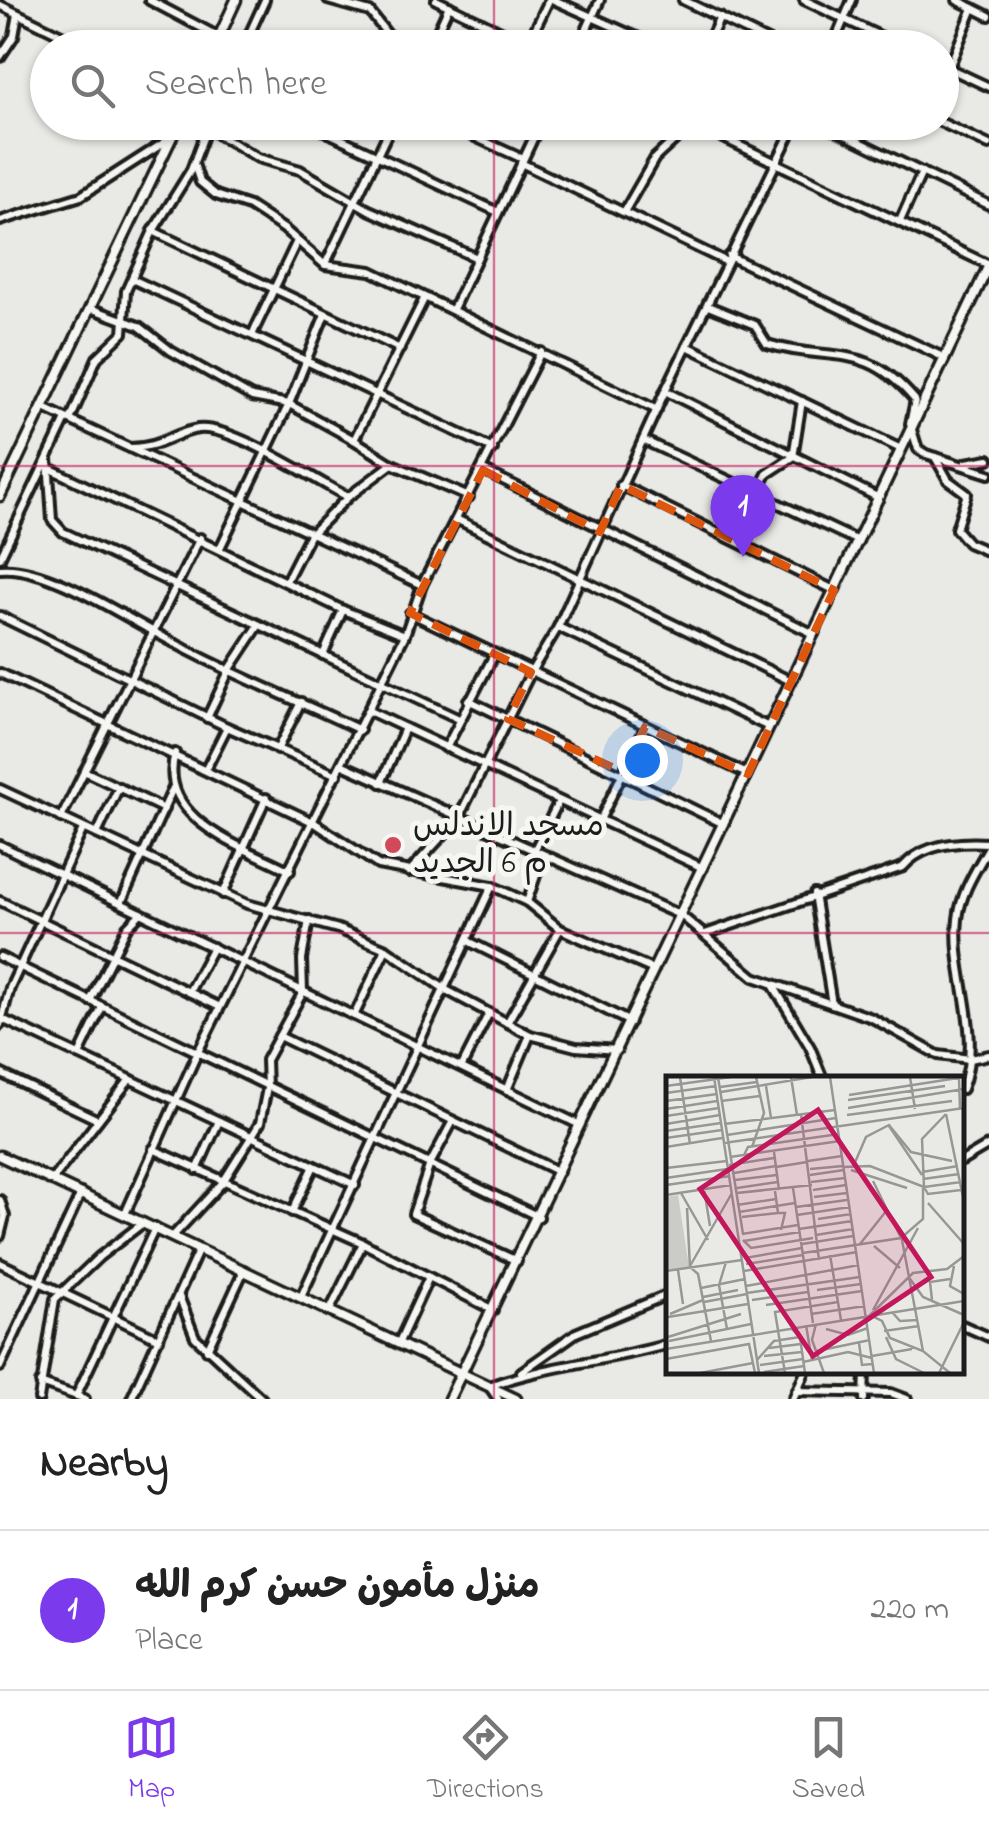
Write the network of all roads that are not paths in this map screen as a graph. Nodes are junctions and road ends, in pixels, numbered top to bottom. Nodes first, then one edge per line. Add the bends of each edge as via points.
1 (149, 0) edge
2 (236, 0) edge
3 (266, 0) edge
4 (328, 0) edge
5 (436, 0) edge
6 (600, 0) edge
7 (683, 0) edge
8 (804, 0) edge
9 (852, 0) edge
10 (957, 0) edge
11 (557, 1) edge
12 (0, 5) edge
13 (449, 6) junction
14 (973, 8) junction
15 (18, 14) junction
16 (989, 16) edge
17 (720, 17) junction
18 (592, 18) junction
19 (844, 19) junction
20 (51, 30) edge
21 (206, 30) edge
22 (222, 30) edge
23 (251, 30) edge
24 (385, 30) edge
25 (438, 30) edge
26 (499, 30) edge
27 (541, 30) edge
28 (586, 30) edge
29 (620, 30) edge
30 (714, 30) edge
31 (746, 30) edge
32 (839, 30) edge
33 (867, 30) edge
34 (959, 37) edge
35 (0, 56) edge
36 (959, 73) edge
37 (989, 87) edge
38 (959, 131) edge
39 (169, 140) edge
40 (171, 140) edge
41 (203, 140) edge
42 (230, 140) edge
43 (342, 140) edge
44 (386, 140) edge
45 (479, 140) edge
46 (532, 140) edge
47 (674, 140) edge
48 (729, 140) edge
49 (788, 140) edge
50 (856, 140) edge
51 (989, 145) edge
52 (377, 158) junction
53 (522, 161) junction
54 (778, 162) junction
55 (194, 164) junction
56 (922, 172) junction
57 (354, 203) junction
58 (989, 205) edge
59 (498, 212) junction
60 (624, 212) junction
61 (0, 221) edge
62 (899, 222) junction
63 (153, 231) junction
64 (298, 241) junction
65 (477, 258) junction
66 (728, 259) junction
67 (325, 264) junction
68 (989, 265) edge
69 (132, 278) junction
70 (273, 290) junction
71 (424, 299) junction
72 (708, 306) junction
73 (90, 308) junction
74 (453, 308) junction
75 (325, 314) junction
76 (126, 322) junction
77 (253, 333) junction
78 (688, 346) junction
79 (400, 350) junction
80 (541, 352) junction
81 (946, 358) junction
82 (308, 361) junction
83 (665, 391) junction
84 (377, 397) junction
85 (802, 401) junction
86 (289, 404) junction
87 (42, 407) junction
88 (657, 410) junction
89 (68, 419) junction
90 (909, 435) junction
91 (354, 440) junction
92 (643, 440) junction
93 (129, 448) junction
94 (493, 449) junction
95 (902, 450) junction
96 (265, 454) junction
97 (793, 456) junction
98 (935, 457) junction
99 (989, 458) edge
100 (48, 464) junction
101 (392, 464) junction
102 (964, 464) junction
103 (483, 470) junction
104 (989, 474) edge
105 (621, 485) junction
106 (757, 494) junction
107 (0, 496) edge
108 (348, 497) junction
109 (468, 497) junction
110 (880, 498) junction
111 (242, 502) junction
112 (456, 519) junction
113 (600, 532) junction
114 (309, 536) junction
115 (200, 538) junction
116 (858, 541) junction
117 (220, 548) junction
118 (989, 552) edge
119 (0, 558) edge
120 (0, 569) edge
121 (286, 581) junction
122 (579, 581) junction
123 (178, 586) junction
124 (422, 586) junction
125 (834, 590) junction
126 (343, 610) junction
127 (410, 613) junction
128 (0, 616) edge
129 (259, 625) junction
130 (558, 627) junction
131 (154, 633) junction
132 (814, 634) junction
133 (406, 635) junction
134 (494, 655) junction
135 (323, 656) junction
136 (230, 668) junction
137 (530, 672) junction
138 (0, 674) edge
139 (127, 678) junction
140 (791, 681) junction
141 (382, 684) junction
142 (468, 700) junction
143 (301, 702) junction
144 (369, 711) junction
145 (208, 718) junction
146 (460, 718) junction
147 (508, 719) junction
148 (108, 724) junction
149 (227, 727) junction
150 (646, 727) junction
151 (769, 727) junction
152 (405, 728) junction
153 (360, 730) junction
154 (446, 748) junction
155 (277, 750) junction
156 (176, 753) junction
157 (343, 765) junction
158 (484, 766) junction
159 (206, 769) junction
160 (84, 771) junction
161 (623, 772) junction
162 (337, 774) junction
163 (748, 774) junction
164 (381, 783) junction
165 (119, 787) junction
166 (172, 788) junction
167 (0, 789) edge
168 (266, 798) junction
169 (559, 801) junction
170 (164, 809) junction
171 (60, 818) junction
172 (458, 820) junction
173 (600, 820) junction
174 (315, 823) junction
175 (724, 824) junction
176 (83, 828) junction
177 (97, 834) junction
178 (0, 845) edge
179 (989, 845) edge
180 (244, 847) junction
181 (534, 851) junction
182 (543, 854) junction
183 (143, 856) junction
184 (704, 868) junction
185 (290, 871) junction
186 (409, 872) junction
187 (65, 876) junction
188 (492, 886) junction
189 (223, 894) junction
190 (814, 894) junction
191 (0, 901) edge
192 (526, 902) junction
193 (121, 903) junction
194 (271, 909) junction
195 (140, 913) junction
196 (682, 916) junction
197 (309, 920) junction
198 (44, 922) junction
199 (560, 929) junction
200 (704, 934) junction
201 (468, 941) junction
202 (213, 948) junction
203 (386, 949) junction
204 (112, 955) junction
205 (0, 957) edge
206 (243, 963) junction
207 (20, 966) junction
208 (655, 971) junction
209 (531, 974) junction
210 (772, 984) junction
211 (446, 990) junction
212 (189, 992) junction
213 (303, 992) junction
214 (90, 1001) junction
215 (832, 1004) junction
216 (102, 1007) junction
217 (220, 1007) junction
218 (489, 1013) junction
219 (354, 1016) junction
220 (1, 1020) edge
221 (630, 1022) junction
222 (507, 1023) junction
223 (530, 1035) junction
224 (280, 1036) junction
225 (418, 1047) junction
226 (618, 1050) junction
227 (197, 1054) junction
228 (79, 1055) junction
229 (989, 1055) edge
230 (970, 1059) junction
231 (462, 1066) junction
232 (0, 1073) edge
233 (822, 1076) edge
234 (130, 1079) junction
235 (964, 1082) edge
236 (267, 1088) junction
237 (507, 1090) junction
238 (398, 1094) junction
239 (177, 1102) junction
240 (98, 1120) junction
241 (453, 1120) junction
242 (219, 1121) junction
243 (582, 1125) junction
244 (251, 1136) junction
245 (377, 1140) junction
246 (989, 1146) edge
247 (153, 1149) junction
248 (0, 1156) edge
249 (964, 1160) edge
250 (430, 1164) junction
251 (314, 1166) junction
252 (197, 1170) junction
253 (559, 1172) junction
254 (52, 1180) junction
255 (224, 1182) junction
256 (356, 1186) junction
257 (80, 1193) junction
258 (0, 1200) edge
259 (292, 1212) junction
260 (126, 1214) junction
261 (538, 1217) junction
262 (144, 1223) junction
263 (156, 1228) junction
264 (333, 1230) junction
265 (0, 1236) edge
266 (173, 1236) junction
267 (364, 1243) junction
268 (200, 1248) junction
269 (516, 1261) junction
270 (0, 1263) edge
271 (244, 1270) junction
272 (429, 1277) junction
273 (39, 1282) junction
274 (61, 1292) junction
275 (179, 1294) junction
276 (666, 1295) edge
277 (301, 1297) junction
278 (330, 1310) junction
279 (493, 1310) junction
280 (112, 1317) junction
281 (964, 1325) edge
282 (989, 1337) edge
283 (159, 1339) junction
284 (399, 1342) junction
285 (666, 1345) edge
286 (207, 1350) junction
287 (0, 1367) edge
288 (462, 1373) junction
289 (515, 1377) junction
290 (40, 1383) junction
291 (489, 1386) junction
292 (795, 1395) edge
293 (76, 1396) junction
294 (864, 1396) edge
295 (39, 1399) edge
296 (85, 1399) edge
297 (132, 1399) edge
298 (262, 1399) edge
299 (449, 1399) edge
300 (498, 1399) edge
301 (516, 1399) edge
302 (908, 1399) edge

1 - 21 street
2 - 22 street
3 - 23 street
4 - 24 street via 370,12
5 - 13 street
6 - 18 street
7 - 17 street
8 - 19 street
9 - 19 street
10 - 14 street
11 - 18 street
11 - 27 street
12 - 15 street
13 - 25 street
13 - 26 street
14 - 16 street
14 - 34 street
15 - 20 street
15 - 35 street
17 - 30 street
17 - 31 street
18 - 28 street
18 - 29 street
19 - 32 street
19 - 33 street
36 - 37 street
38 - 51 street
39 - 61 street via 81,196
40 - 73 street
41 - 55 street
42 - 57 street via 300,170
43 - 52 street
44 - 52 street
45 - 53 street
46 - 53 street
47 - 60 street via 655,158
48 - 54 street
49 - 54 street
50 - 56 street
52 - 57 street
52 - 59 street
53 - 59 street
53 - 60 street
54 - 62 street
54 - 66 street
55 - 63 street
55 - 64 street via 200,182 216,195 249,206
56 - 58 street
56 - 62 street
57 - 65 street
57 - 67 street
59 - 65 street
60 - 66 street
62 - 68 street
63 - 69 street
63 - 70 street
64 - 67 street
64 - 70 street
65 - 74 street
66 - 72 street
66 - 81 street
67 - 71 street via 365,268
68 - 81 street
69 - 76 street via 124,296
69 - 77 street
70 - 75 street
70 - 77 street
71 - 74 street
71 - 79 street
72 - 78 street
72 - 90 street via 756,325 767,344 882,366 915,400
73 - 76 street
73 - 87 street
74 - 80 street
75 - 79 street
75 - 82 street
76 - 86 street via 252,398
76 - 89 street via 96,358
77 - 82 street
78 - 83 street
78 - 85 street
79 - 84 street
80 - 88 street
80 - 94 street
81 - 90 street
82 - 84 street
82 - 86 street
83 - 88 street
83 - 97 street
84 - 91 street
84 - 94 street
85 - 95 street
85 - 97 street
86 - 91 street
86 - 96 street
87 - 89 street
87 - 107 street
88 - 92 street
89 - 93 street
89 - 100 street
90 - 95 street
90 - 98 street
91 - 101 street
92 - 105 street
92 - 106 street
93 - 96 street via 157,447 198,429 242,440
93 - 111 street
94 - 103 street
95 - 110 street
96 - 108 street
96 - 111 street
97 - 106 street via 767,474
97 - 110 street
98 - 102 street
98 - 118 street via 948,480 967,494 956,530
99 - 102 street
100 - 115 street
100 - 119 street
100 - 123 street via 56,526
101 - 108 street
101 - 109 street
102 - 104 street
103 - 109 street
103 - 113 street
105 - 113 street
105 - 125 street
106 - 116 street
108 - 114 street
109 - 112 street
110 - 116 street
111 - 114 street
111 - 117 street
112 - 122 street
112 - 124 street
113 - 122 street
113 - 132 street
114 - 121 street
114 - 124 street
115 - 117 street
115 - 123 street
116 - 125 street
117 - 121 street
120 - 131 street via 24,570 114,606
121 - 126 street
122 - 130 street
122 - 140 street
123 - 129 street
123 - 131 street
124 - 127 street
125 - 132 street
126 - 133 street
126 - 135 street
127 - 133 street
127 - 134 street
128 - 139 street
129 - 135 street
129 - 136 street
130 - 137 street
130 - 151 street
131 - 136 street
131 - 139 street
132 - 140 street
133 - 141 street
134 - 137 street
134 - 142 street
135 - 141 street
136 - 143 street
136 - 145 street
137 - 147 street
137 - 150 street
138 - 148 street
139 - 145 street
139 - 148 street
140 - 151 street
141 - 144 street
141 - 146 street
142 - 146 street
142 - 147 street
143 - 153 street
143 - 155 street
144 - 152 street
144 - 153 street
145 - 149 street
146 - 154 street
147 - 158 street
147 - 161 street
148 - 156 street
148 - 160 street
149 - 155 street
149 - 159 street
150 - 161 street
150 - 163 street
151 - 163 street
152 - 154 street
152 - 164 street
153 - 157 street
154 - 158 street
155 - 162 street
156 - 159 street
156 - 166 street
157 - 162 street
157 - 164 street
158 - 169 street
158 - 172 street
159 - 168 street
160 - 165 street
160 - 171 street
161 - 173 street
161 - 175 street
162 - 174 street
163 - 175 street
164 - 172 street
165 - 170 street
165 - 177 street
166 - 170 street
166 - 180 street via 200,825
167 - 171 street
168 - 174 street
168 - 180 street
169 - 173 street
169 - 181 street
170 - 183 street
171 - 176 street
172 - 181 street
172 - 186 street
173 - 184 street
174 - 185 street
174 - 186 street via 378,865
175 - 184 street
176 - 177 street
176 - 187 street
177 - 183 street
178 - 187 street
179 - 190 street via 952,840 902,867
179 - 230 street via 958,920
180 - 185 street
180 - 189 street
181 - 182 street
182 - 192 street
182 - 196 street
183 - 189 street
183 - 193 street
184 - 196 street
185 - 194 street
186 - 188 street
187 - 193 street
187 - 198 street
188 - 192 street
188 - 201 street
189 - 194 street
190 - 200 street
190 - 215 street
191 - 198 street
192 - 199 street
193 - 195 street
194 - 197 street
194 - 206 street
195 - 202 street
195 - 204 street
196 - 200 street
196 - 208 street
197 - 203 street
197 - 213 street
198 - 204 street
198 - 207 street
199 - 208 street
199 - 209 street
200 - 210 street via 736,964
201 - 209 street
201 - 211 street
202 - 206 street
202 - 212 street
203 - 211 street
203 - 219 street
204 - 212 street
204 - 214 street
205 - 207 street
206 - 213 street
206 - 217 street
207 - 214 street
207 - 220 street
208 - 221 street
209 - 221 street
209 - 222 street
210 - 215 street
210 - 233 street
211 - 218 street
211 - 225 street
212 - 217 street
213 - 219 street
213 - 224 street
214 - 216 street
215 - 230 street via 938,1054
216 - 227 street
216 - 228 street
217 - 227 street
218 - 222 street
218 - 231 street
219 - 225 street
220 - 228 street
221 - 226 street
222 - 223 street
223 - 226 street via 576,1048
223 - 237 street
224 - 236 street via 266,1060
224 - 238 street
225 - 231 street
225 - 238 street
226 - 243 street
227 - 236 street
227 - 239 street
228 - 234 street
229 - 230 street
230 - 235 street
231 - 237 street
232 - 240 street
234 - 239 street
234 - 240 street
236 - 244 street via 265,1111
236 - 245 street
237 - 243 street
238 - 241 street
238 - 245 street
239 - 242 street
239 - 247 street
240 - 254 street
241 - 250 street
241 - 253 street
242 - 244 street
242 - 252 street
243 - 253 street
244 - 251 street
244 - 255 street
245 - 250 street
245 - 256 street
246 - 249 street
247 - 252 street
247 - 260 street
248 - 254 street
250 - 261 street
250 - 269 street via 413,1214
251 - 256 street
251 - 259 street
252 - 255 street
253 - 261 street
254 - 257 street
255 - 259 street
255 - 266 street
256 - 264 street
257 - 260 street
257 - 273 street
258 - 265 street
259 - 264 street
260 - 262 street
261 - 269 street
262 - 263 street
262 - 274 street
263 - 266 street
263 - 280 street
264 - 267 street
264 - 277 street
266 - 268 street
267 - 272 street
267 - 278 street
268 - 271 street
268 - 275 street
269 - 279 street
270 - 273 street
271 - 277 street
271 - 286 street
272 - 279 street
272 - 284 street
273 - 274 street
273 - 287 street
274 - 280 street
274 - 290 street via 51,1309
275 - 283 street
275 - 286 street via 188,1324
276 - 289 street via 554,1345
277 - 278 street
278 - 284 street
279 - 288 street
280 - 283 street
280 - 293 street
281 - 282 street
283 - 297 street
284 - 288 street
285 - 289 street
286 - 298 street
288 - 291 street
288 - 299 street
289 - 291 street
290 - 293 street
290 - 295 street
291 - 300 street
291 - 301 street
292 - 294 street
293 - 296 street
294 - 302 street

